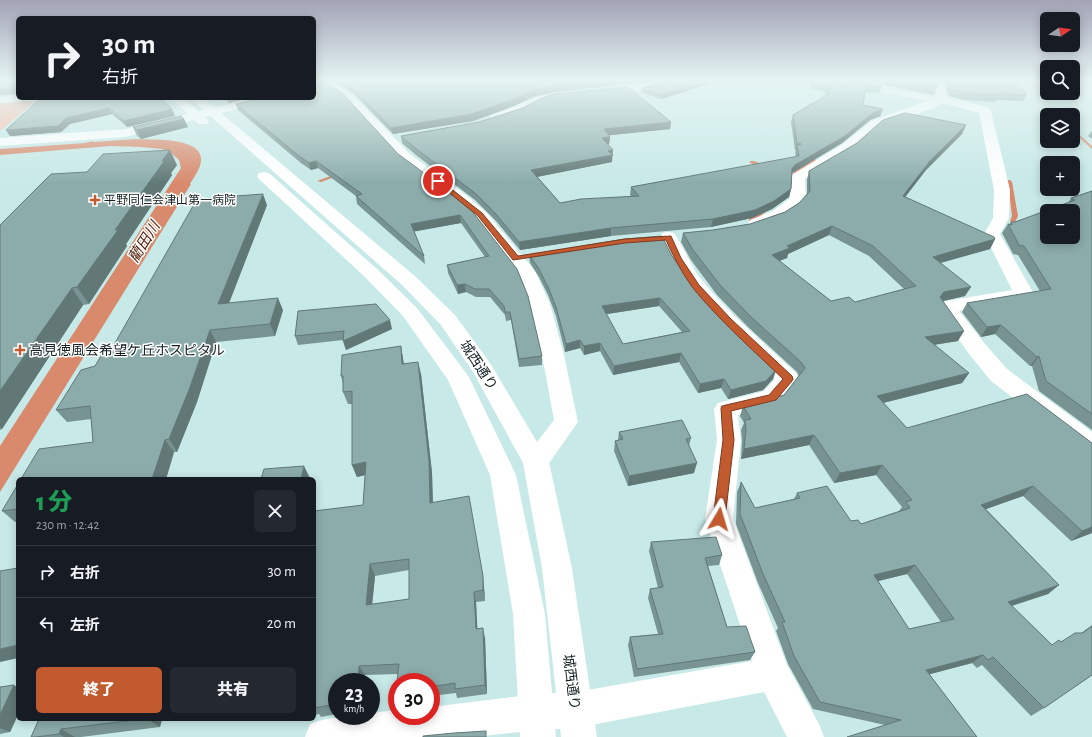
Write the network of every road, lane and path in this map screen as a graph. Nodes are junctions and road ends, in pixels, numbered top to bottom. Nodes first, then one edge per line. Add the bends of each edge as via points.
1 (181, 115) edge
2 (209, 115) edge
3 (210, 115) edge
4 (367, 115) edge
5 (504, 115) edge
6 (900, 115) edge
7 (986, 115) edge
8 (483, 123) edge
9 (2, 136) edge
10 (405, 138) edge
11 (390, 140) junction
12 (742, 227) edge
13 (669, 237) dead end
14 (1092, 445) edge
15 (536, 462) junction
16 (773, 674) junction
17 (538, 724) edge
18 (577, 724) edge
19 (323, 737) edge
20 (806, 737) edge

1 - 9 street via 125,133
2 - 17 street, 城西通り via 410,312 458,377 504,475 529,614
3 - 15 street, 城西通り via 409,281 448,320 482,368
4 - 11 street
5 - 8 street
6 - 12 street via 875,124 848,146 798,177 798,200 791,207 770,220
7 - 14 street via 1002,190 1001,218 992,234 1024,294 946,307 999,375
10 - 11 street
11 - 15 street via 405,157 480,214 523,257 540,304 566,422
13 - 16 street via 678,258 696,286 788,379 772,398 726,408 729,440 719,519
15 - 18 street, 城西通り via 557,568
16 - 18 street
16 - 20 street
17 - 18 street
17 - 19 street

